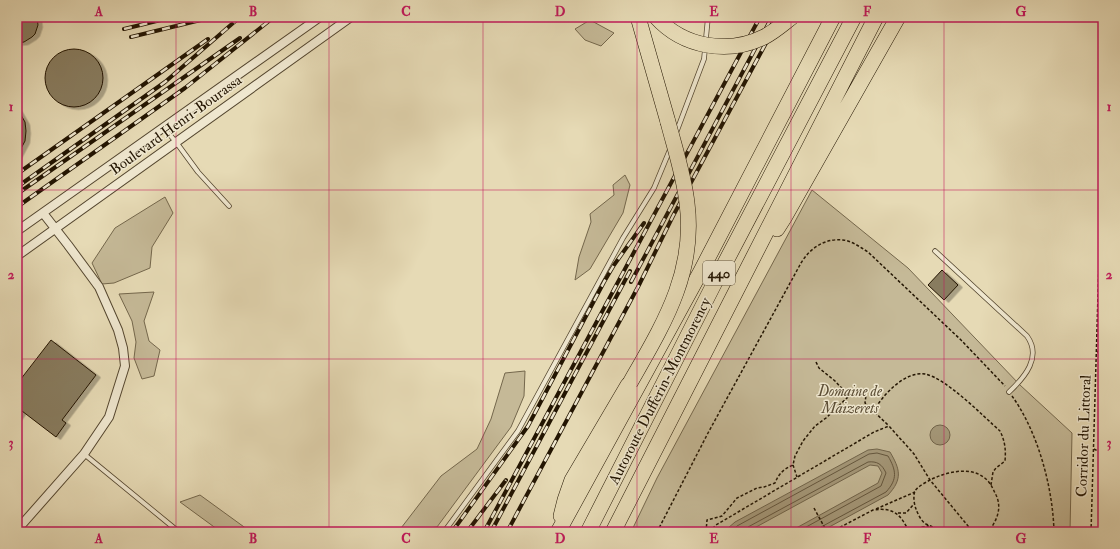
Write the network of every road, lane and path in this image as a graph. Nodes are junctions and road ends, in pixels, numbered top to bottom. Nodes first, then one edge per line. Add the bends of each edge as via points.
1 (320, 17) edge
2 (350, 17) edge
3 (638, 17) edge
4 (656, 17) edge
5 (708, 17) edge
6 (792, 17) edge
7 (833, 17) edge
8 (854, 17) edge
9 (876, 17) edge
10 (898, 17) edge
11 (1103, 126) edge
12 (163, 128) junction
13 (176, 142) junction
14 (229, 206) dead end
15 (43, 213) junction
16 (56, 229) junction
17 (1099, 230) junction
18 (17, 231) edge
19 (1103, 233) edge
20 (935, 251) dead end
21 (17, 256) edge
22 (739, 284) junction
23 (1096, 350) junction
24 (1103, 359) edge
25 (816, 362) dead end
26 (1009, 392) junction
27 (849, 396) junction
28 (873, 412) junction
29 (889, 426) junction
30 (1093, 449) junction
31 (84, 454) junction
32 (1103, 454) edge
33 (793, 466) junction
34 (798, 478) junction
35 (930, 480) junction
36 (991, 485) junction
37 (915, 492) junction
38 (914, 504) junction
39 (814, 508) dead end
40 (873, 510) junction
41 (897, 513) junction
42 (930, 526) junction
43 (17, 530) edge
44 (826, 531) edge
45 (179, 532) edge
46 (444, 532) edge
47 (558, 532) edge
48 (588, 532) edge
49 (613, 532) edge
50 (657, 532) edge
51 (707, 532) edge
52 (831, 532) edge
53 (909, 532) edge
54 (913, 532) edge
55 (952, 532) edge
56 (973, 532) edge
57 (988, 532) edge
58 (1054, 532) edge
59 (1091, 532) edge

1 - 12 street, Boulevard Henri-Bourassa
2 - 13 street, Boulevard Henri-Bourassa
3 - 47 highway, bridge via 688,202 686,262 669,311 630,383 572,480 564,500
4 - 6 highway, bridge via 680,36 696,43 723,47 748,43 764,36
5 - 46 lane via 704,58 654,188 623,238 518,431
7 - 47 highway via 701,271
8 - 48 highway, Autoroute Dufferin-Montmorency / 440
9 - 22 highway, Autoroute Dufferin-Montmorency / 440
10 - 22 highway via 784,218
11 - 17 path, Corridor du Littoral
12 - 13 lane
12 - 15 street, Boulevard Henri-Bourassa
13 - 14 lane via 198,172
13 - 16 street, Boulevard Henri-Bourassa
15 - 16 street
15 - 18 street, Boulevard Henri-Bourassa
16 - 21 street, Boulevard Henri-Bourassa
16 - 31 street via 99,287 123,348 124,366 110,417
17 - 19 path
17 - 23 path, Corridor du Littoral
20 - 26 lane via 1032,342 1032,361 1022,379
22 - 49 highway, Autoroute Dufferin-Montmorency / 440
23 - 24 path
23 - 30 path, Corridor du Littoral
25 - 27 path via 819,368
26 - 50 path via 961,340 868,252 843,240 827,241 806,255
26 - 58 path via 1027,423 1047,476 1052,499
27 - 28 path via 861,391 866,395 865,403
27 - 33 path via 815,426 803,441
28 - 29 path
28 - 36 path via 887,392 910,376 924,374 935,377 1000,431 1006,447 1005,461 993,472
29 - 34 path via 874,432
29 - 35 path via 914,454
30 - 32 path
30 - 59 path, Corridor du Littoral
31 - 43 street
31 - 45 lane
33 - 34 path
33 - 51 path via 778,475 775,483 737,498 722,516 707,520
34 - 51 path
35 - 36 path via 941,474 970,472 986,479
35 - 37 path
35 - 56 path
36 - 57 path via 997,497 999,511
37 - 38 path
37 - 40 path
38 - 41 path via 906,513
38 - 42 path via 918,515
39 - 44 path
40 - 41 path
40 - 52 path
41 - 53 path
42 - 54 path
42 - 55 path

